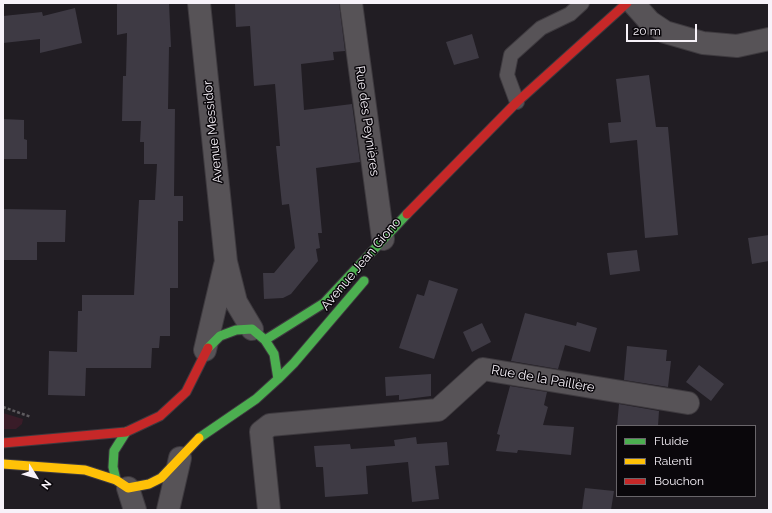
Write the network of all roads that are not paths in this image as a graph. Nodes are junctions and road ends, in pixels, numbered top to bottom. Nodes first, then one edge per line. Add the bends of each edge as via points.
1 (199, 3) edge
2 (351, 3) edge
3 (582, 3) edge
4 (628, 3) edge
5 (633, 3) edge
6 (769, 39) edge
7 (517, 102) junction
8 (459, 162) junction
9 (419, 216) dead end
10 (383, 239) junction
11 (226, 262) junction
12 (369, 275) dead end
13 (258, 334) junction
14 (205, 350) junction
15 (278, 379) junction
16 (688, 403) dead end
17 (126, 432) junction
18 (3, 443) edge
19 (180, 458) junction
20 (3, 464) edge
21 (122, 484) junction
22 (135, 510) edge
23 (168, 510) edge
24 (269, 510) edge

1 - 11 street, Avenue Messidor
2 - 10 street, Rue des Peynières
3 - 7 lane via 570,14 541,28 510,55 507,74
4 - 7 street, Avenue Jean Giono
5 - 6 street via 650,22 665,32 704,43 737,46
7 - 8 street, Avenue Jean Giono
8 - 9 street, Avenue Jean Giono
8 - 10 street, Avenue Jean Giono
10 - 13 street, Avenue Jean Giono via 324,303
11 - 13 street, Avenue Messidor via 236,302
11 - 14 street, Avenue Messidor
12 - 15 street, Avenue Jean Giono
13 - 14 street, Avenue Jean Giono via 236,330 220,336
13 - 15 street via 274,354
14 - 17 street, Avenue Jean Giono via 186,392 160,416
15 - 19 street, Avenue Jean Giono via 256,399 192,443
16 - 24 street, Rue de la Paillère via 483,369 438,410 270,425 261,432
17 - 18 street, Avenue Jean Giono
17 - 21 street via 114,451 113,467
19 - 21 street, Avenue Jean Giono via 161,478 149,484
19 - 23 street
20 - 21 street, Avenue Jean Giono via 85,470
21 - 22 street

